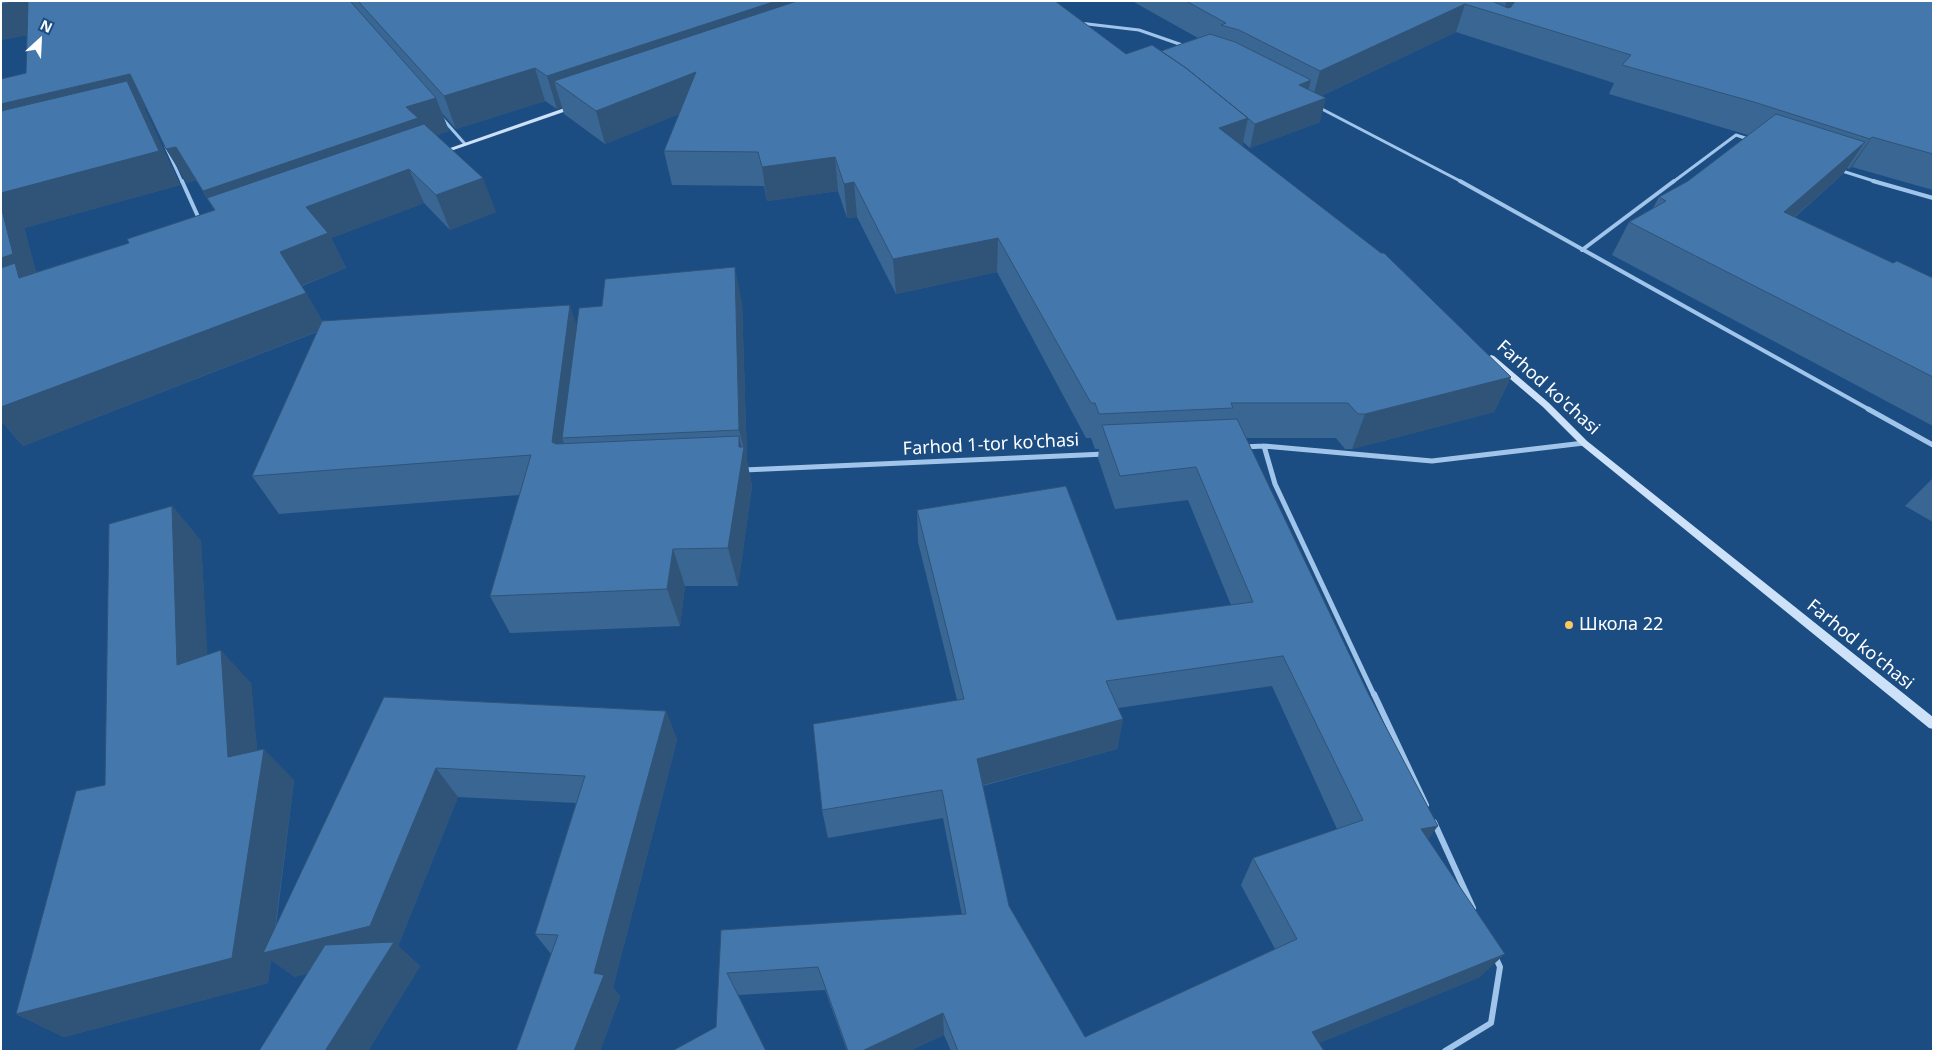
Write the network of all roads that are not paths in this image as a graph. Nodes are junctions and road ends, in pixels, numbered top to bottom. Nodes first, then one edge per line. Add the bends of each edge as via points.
1 (1076, 21) joint
2 (1096, 35) edge
3 (1194, 49) edge
4 (1309, 102) edge
5 (586, 103) edge
6 (439, 114) edge
7 (1754, 141) edge
8 (465, 144) junction
9 (166, 146) edge
10 (428, 157) edge
11 (1835, 168) edge
12 (1933, 198) edge
13 (203, 226) edge
14 (1582, 250) junction
15 (1486, 354) edge
16 (1584, 443) junction
17 (1933, 445) edge
18 (1264, 446) junction
19 (1234, 448) edge
20 (1116, 453) edge
21 (739, 471) edge
22 (1933, 724) edge
23 (1475, 912) edge
24 (1493, 951) edge
25 (1445, 1051) edge

1 - 2 street
1 - 3 street via 1139,30
4 - 14 street
5 - 8 street
6 - 8 street
7 - 14 street via 1736,135
8 - 10 street
9 - 13 street
11 - 12 street
14 - 17 street
15 - 16 street, Farhod ko'chasi via 1546,405
16 - 18 street via 1432,461
16 - 22 street, Farhod ko'chasi
18 - 19 street
18 - 23 street via 1275,484
20 - 21 street, Farhod 1-tor ko'chasi
24 - 25 street via 1500,967 1491,1023

